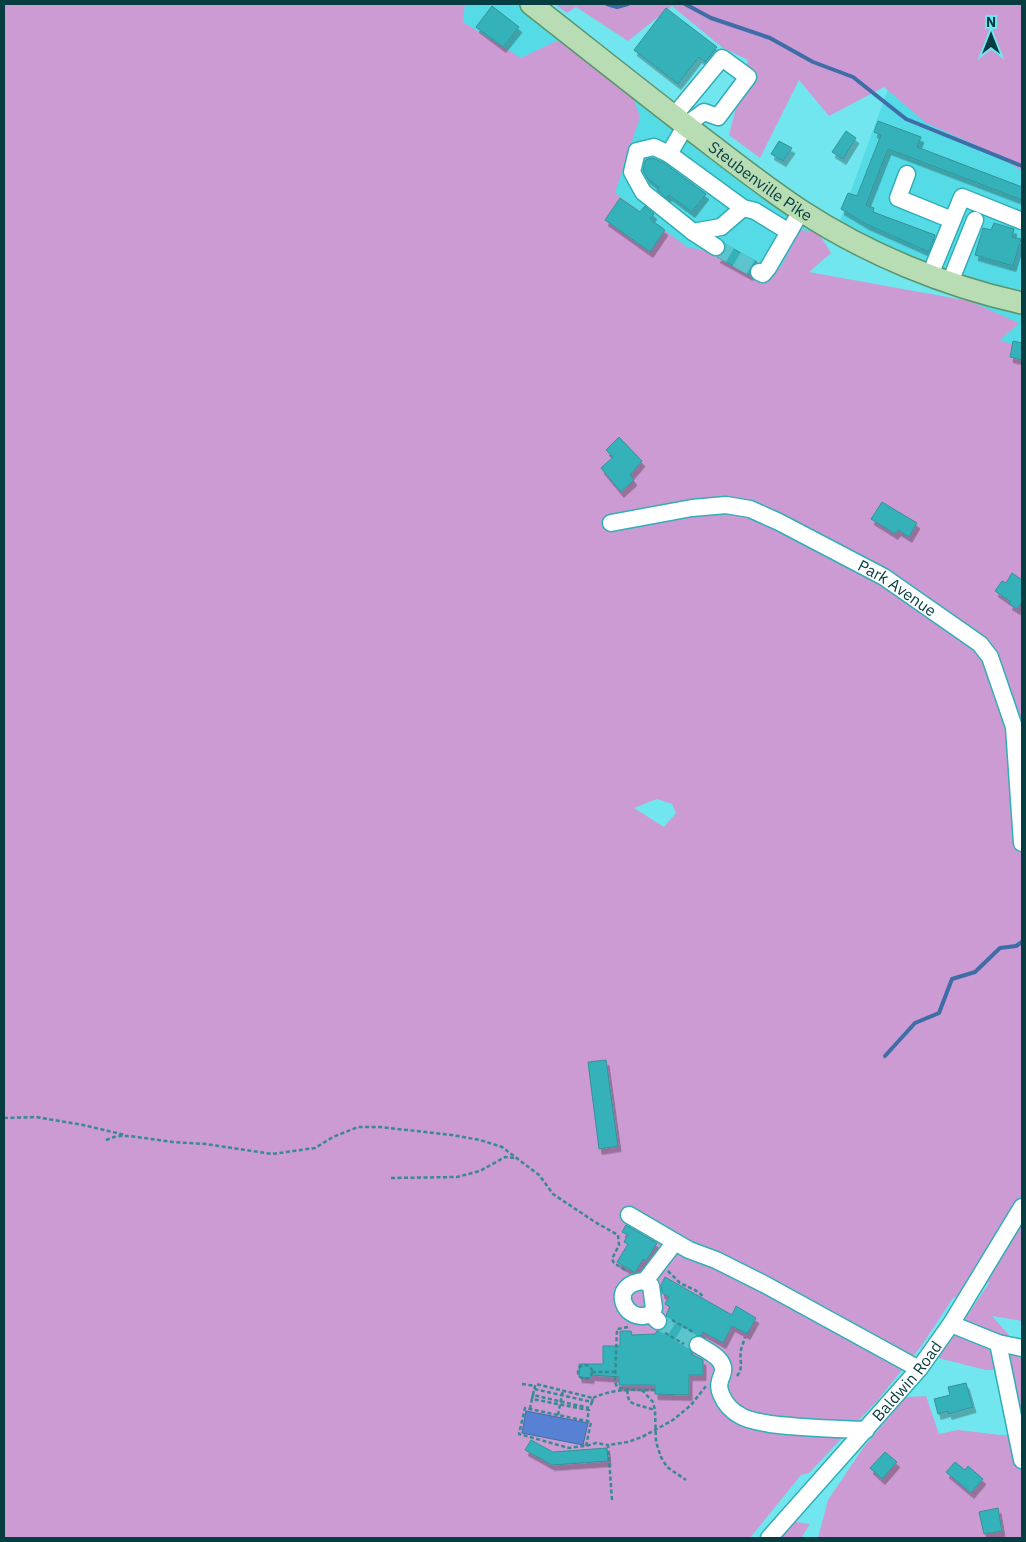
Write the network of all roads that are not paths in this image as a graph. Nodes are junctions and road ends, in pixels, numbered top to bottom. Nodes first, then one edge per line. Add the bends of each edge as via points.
1 (531, 4) edge
2 (682, 114) junction
3 (669, 154) junction
4 (907, 174) dead end
5 (743, 208) junction
6 (801, 211) junction
7 (952, 220) junction
8 (975, 220) dead end
9 (1022, 220) edge
10 (693, 232) junction
11 (789, 232) junction
12 (716, 247) tunnel mouth
13 (759, 272) dead end
14 (930, 275) junction
15 (950, 282) junction
16 (1021, 300) edge
17 (611, 523) dead end
18 (1022, 843) edge
19 (1022, 1207) edge
20 (629, 1215) dead end
21 (675, 1242) junction
22 (645, 1281) junction
23 (951, 1324) junction
24 (998, 1343) junction
25 (702, 1348) tunnel mouth
26 (1022, 1348) edge
27 (920, 1369) junction
28 (866, 1430) junction
29 (1022, 1460) edge
30 (769, 1538) edge

1 - 2 main road, Steubenville Pike
2 - 2 street via 704,112 718,117 748,77 722,58
2 - 3 street
2 - 6 main road, Steubenville Pike
3 - 5 street
3 - 10 street via 654,147 637,150 632,172 643,192
4 - 7 street via 898,198
5 - 10 street via 721,227
5 - 11 street via 755,211
6 - 11 street
6 - 14 main road, Steubenville Pike via 874,251
7 - 9 street via 962,197
7 - 14 street
8 - 15 street
10 - 12 street
11 - 13 street via 768,268 763,274
14 - 15 main road, Steubenville Pike
15 - 16 main road, Steubenville Pike via 991,295
17 - 18 street, Park Avenue via 692,508 726,505 750,509 884,577 980,644 990,657 1014,727
19 - 23 street, Baldwin Road
20 - 21 street
21 - 22 street
21 - 27 street via 764,1284
22 - 22 street via 651,1286 655,1318 634,1314 625,1308 622,1298 625,1289 635,1282
23 - 24 street
23 - 27 street, Baldwin Road
24 - 26 street
24 - 29 street
25 - 28 street via 722,1364 719,1389 726,1405 742,1417 794,1427
27 - 28 street, Baldwin Road
28 - 30 street, Baldwin Road

